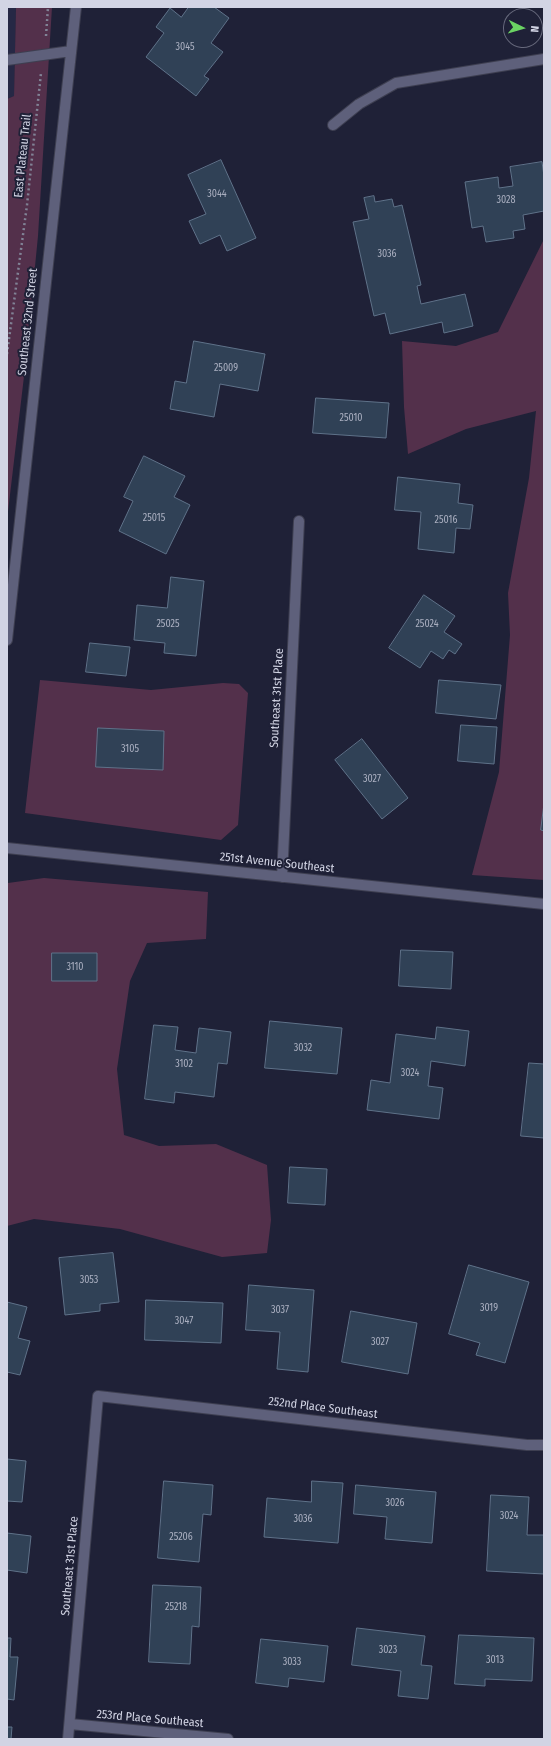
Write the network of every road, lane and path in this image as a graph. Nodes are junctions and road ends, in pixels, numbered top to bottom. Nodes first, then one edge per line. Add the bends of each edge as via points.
1 (48, 7) edge
2 (76, 7) edge
3 (71, 51) junction
4 (43, 55) junction
5 (544, 59) edge
6 (7, 60) edge
7 (333, 125) dead end
8 (7, 354) edge
9 (299, 521) dead end
10 (7, 640) edge
11 (7, 848) edge
12 (282, 877) junction
13 (544, 904) edge
14 (98, 1396) joint
15 (544, 1445) edge
16 (70, 1724) junction
17 (68, 1739) edge
18 (228, 1739) edge

1 - 4 path, East Plateau Trail
2 - 3 street, Southeast 32nd Street
3 - 4 street
3 - 10 street, Southeast 32nd Street
4 - 6 street
4 - 8 path, East Plateau Trail
5 - 7 street via 396,83 359,104
9 - 12 street, Southeast 31st Place
11 - 12 street, 251st Avenue Southeast
12 - 13 street, 251st Avenue Southeast
14 - 15 street, 252nd Place Southeast
14 - 16 street, Southeast 31st Place
16 - 17 street, Southeast 31st Place
16 - 18 street, 253rd Place Southeast

